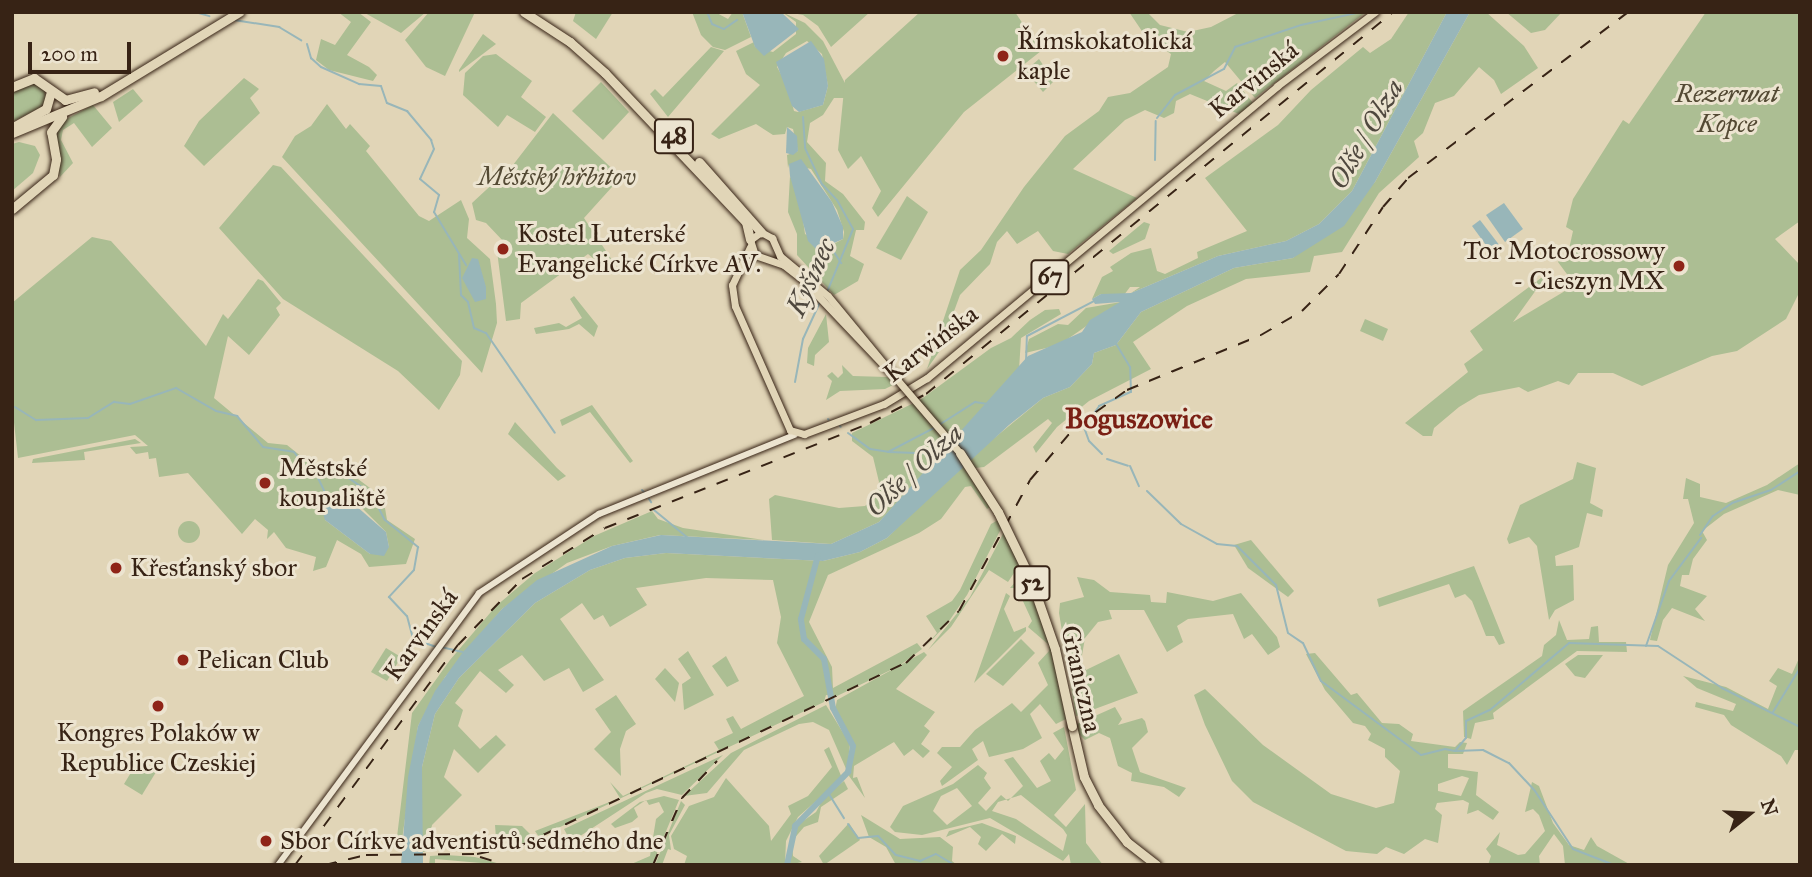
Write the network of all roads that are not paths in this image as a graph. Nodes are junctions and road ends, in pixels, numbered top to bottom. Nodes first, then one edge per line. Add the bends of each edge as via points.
1 (227, 12) edge
2 (239, 12) edge
3 (524, 12) edge
4 (536, 12) edge
5 (1375, 12) edge
6 (12, 87) edge
7 (51, 92) junction
8 (94, 92) junction
9 (85, 104) junction
10 (14, 130) edge
11 (50, 138) junction
12 (1194, 156) joint
13 (12, 209) edge
14 (761, 232) junction
15 (750, 243) junction
16 (777, 251) junction
17 (765, 260) junction
18 (741, 270) junction
19 (811, 283) junction
20 (794, 435) junction
21 (960, 453) joint
22 (652, 494) joint
23 (278, 865) edge
24 (1156, 865) edge

1 - 8 highway
2 - 9 highway
3 - 15 highway, 48 via 570,42 605,73 746,222
4 - 14 highway, 48 via 607,66
5 - 12 main road, Karvinská / 67
6 - 7 highway via 37,78
7 - 8 highway via 66,100
7 - 10 highway via 46,109
8 - 10 highway
9 - 10 highway
9 - 11 highway via 56,121
10 - 11 highway via 37,130
11 - 13 highway via 55,154 53,175
12 - 20 main road, Karwińska / 67 via 927,379 884,404
14 - 15 main road
14 - 16 main road, 48 via 772,238
15 - 17 main road, 48
15 - 18 main road
16 - 17 main road
16 - 19 main road, 48
17 - 18 main road
17 - 19 main road, 48 via 787,267
18 - 20 main road via 732,285 735,306
19 - 21 main road, 48, bridge
20 - 22 main road, Karwińska
21 - 24 highway, Graniczna / 52, bridge via 998,512 1031,580 1055,649 1084,777 1098,805 1127,842
22 - 23 main road, Karvinská via 598,514 495,580 469,602

